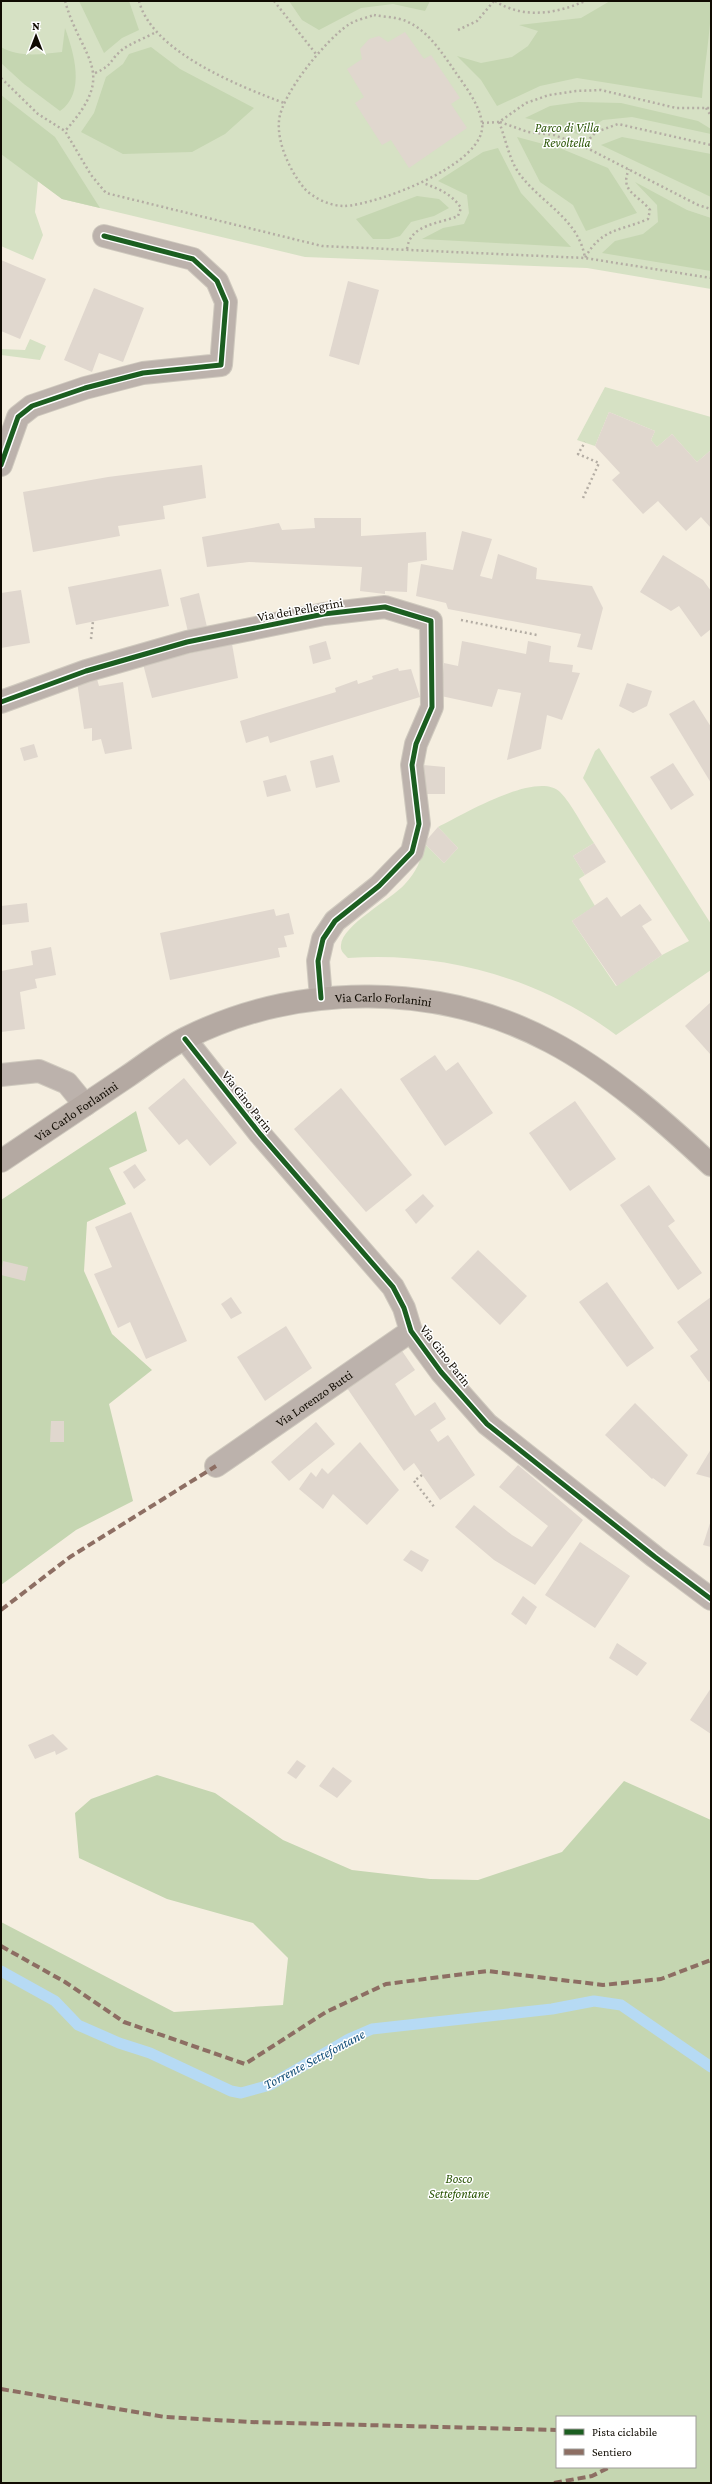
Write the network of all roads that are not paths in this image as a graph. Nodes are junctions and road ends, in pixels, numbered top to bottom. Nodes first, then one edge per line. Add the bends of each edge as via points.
1 (104, 236) dead end
2 (1, 465) edge
3 (1, 702) edge
4 (321, 998) junction
5 (185, 1039) junction
6 (1, 1075) edge
7 (85, 1105) junction
8 (1, 1162) edge
9 (711, 1165) edge
10 (412, 1331) junction
11 (216, 1466) dead end
12 (711, 1598) edge

1 - 2 street via 193,258 217,281 226,302 221,365 143,373 85,388 32,406 18,417
3 - 4 street, Via dei Pellegrini via 86,670 187,642 324,614 385,607 431,621 432,707 416,744 412,765 419,824 412,852 379,886 335,921 323,939 318,961
4 - 5 main road, Via Carlo Forlanini via 247,1014
4 - 9 main road, Via Carlo Forlanini via 412,998 460,1007 511,1023 552,1042 593,1068 666,1125
5 - 7 main road, Via Carlo Forlanini
5 - 10 street, Via Gino Parin via 260,1134 393,1287
6 - 7 street via 39,1072 67,1083
7 - 8 main road, Via Carlo Forlanini
10 - 11 street, Via Lorenzo Butti
10 - 12 street, Via Gino Parin via 442,1372 487,1424

